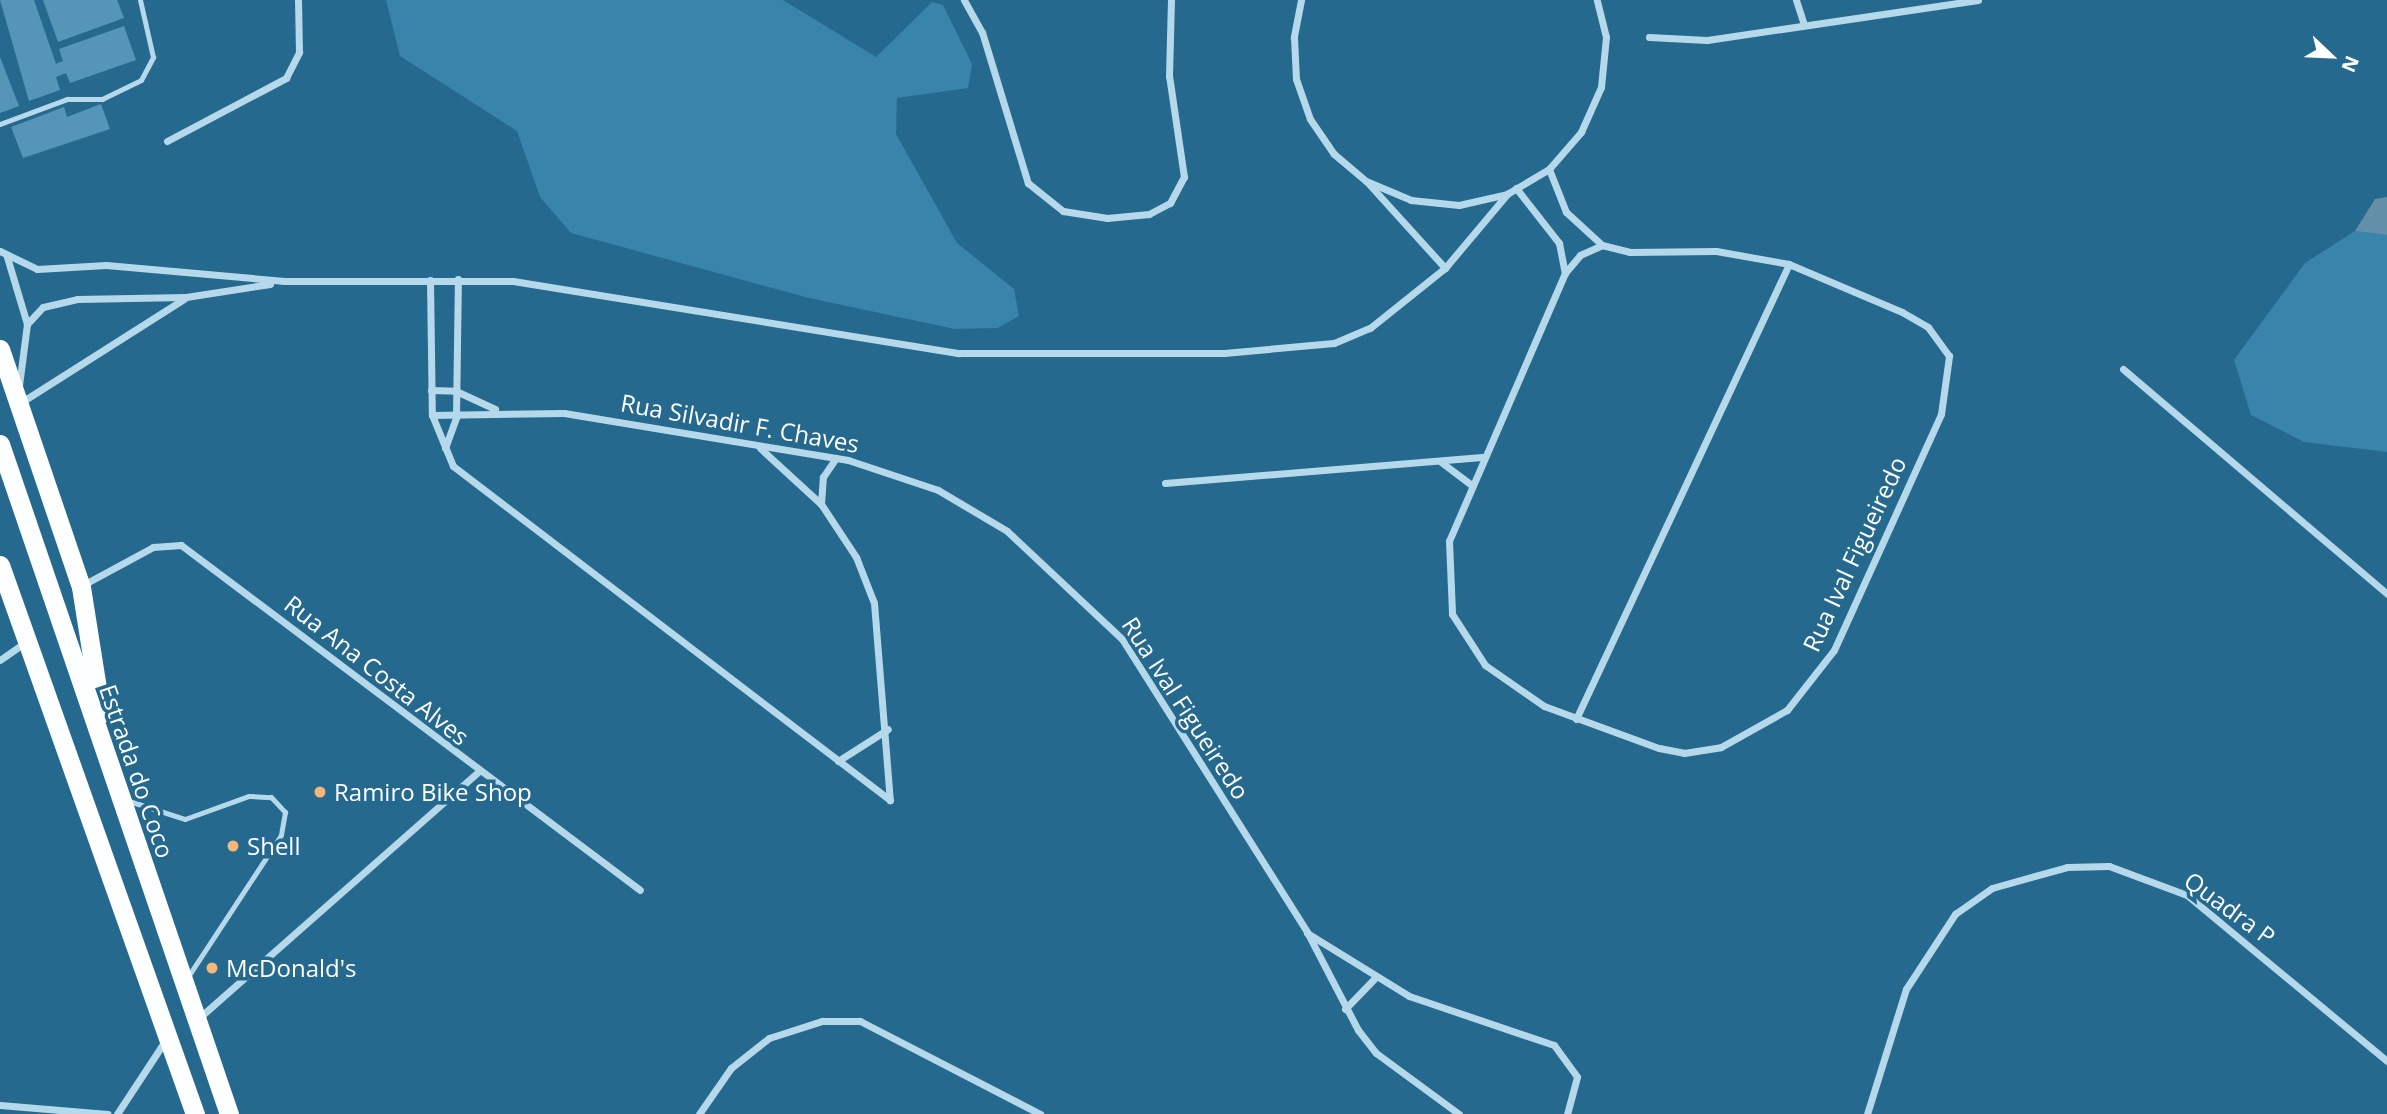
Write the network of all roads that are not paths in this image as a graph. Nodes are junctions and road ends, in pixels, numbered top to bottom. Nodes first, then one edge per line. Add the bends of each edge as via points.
1 (140, 0) edge
2 (298, 0) edge
3 (964, 0) edge
4 (1171, 0) edge
5 (1301, 0) edge
6 (1597, 0) edge
7 (1796, 0) edge
8 (1978, 0) edge
9 (1804, 25) junction
10 (1649, 37) dead end
11 (0, 124) edge
12 (167, 141) dead end
13 (1549, 169) junction
14 (1366, 181) junction
15 (1516, 188) junction
16 (1507, 194) junction
17 (1602, 245) junction
18 (0, 251) edge
19 (8, 257) junction
20 (1789, 264) junction
21 (1445, 268) junction
22 (1565, 273) junction
23 (458, 279) junction
24 (430, 280) junction
25 (284, 281) junction
26 (186, 297) junction
27 (27, 324) junction
28 (0, 349) edge
29 (2123, 369) dead end
30 (431, 390) junction
31 (456, 391) junction
32 (18, 400) junction
33 (495, 409) junction
34 (432, 415) junction
35 (456, 417) junction
36 (0, 444) edge
37 (760, 447) junction
38 (444, 448) junction
39 (1482, 457) junction
40 (836, 458) junction
41 (1440, 462) junction
42 (1165, 483) dead end
43 (1471, 485) junction
44 (821, 504) junction
45 (969, 508) joint
46 (0, 565) edge
47 (81, 587) junction
48 (2387, 594) edge
49 (27, 642) junction
50 (0, 660) edge
51 (1576, 719) junction
52 (888, 729) junction
53 (108, 759) junction
54 (838, 761) junction
55 (477, 773) junction
56 (120, 796) junction
57 (640, 890) dead end
58 (1307, 932) junction
59 (1374, 979) junction
60 (184, 984) junction
61 (1345, 1009) junction
62 (196, 1021) junction
63 (167, 1037) junction
64 (2387, 1061) edge
65 (0, 1105) edge
66 (108, 1114) edge
67 (117, 1114) edge
68 (195, 1114) edge
69 (229, 1114) edge
70 (699, 1114) edge
71 (1040, 1114) edge
72 (1459, 1114) edge
73 (1567, 1114) edge
74 (1867, 1114) edge

1 - 11 lane via 153,57 141,80 102,99 67,99
2 - 12 street via 299,52 286,78
3 - 4 street via 982,32 1028,183 1063,211 1107,218 1149,214 1170,203 1184,177 1169,76
5 - 14 street via 1294,37 1296,79 1310,119 1334,154
6 - 13 street via 1606,37 1601,87 1581,132
7 - 9 street
8 - 9 street
9 - 10 street via 1707,40
13 - 15 street
13 - 17 street via 1566,212
14 - 16 street via 1411,200 1459,205
14 - 21 street
15 - 16 street
15 - 22 street via 1559,243
16 - 21 street
17 - 20 street, Rua Ival Figueiredo via 1630,252 1716,251
17 - 22 street via 1580,255
18 - 19 street
19 - 25 street via 37,269 106,265
19 - 27 street
20 - 51 street
20 - 51 street, Rua Ival Figueiredo via 1902,312 1928,327 1949,356 1949,390 1941,414 1834,650 1787,710 1721,747 1658,748
21 - 23 street via 1403,307 1334,342 1150,356 959,353 513,281
22 - 39 street, Rua Ival Figueiredo
23 - 24 street
23 - 31 street
24 - 25 street
24 - 30 street
25 - 26 street
26 - 27 street via 78,299 43,307
26 - 32 street
27 - 32 street
28 - 32 highway
29 - 48 street
30 - 31 street, Rua Silvadir F. Chaves
30 - 34 street
31 - 33 street, Rua Silvadir F. Chaves
31 - 35 street
32 - 47 highway
33 - 35 street, Rua Silvadir F. Chaves
33 - 37 street, Rua Silvadir F. Chaves via 564,413
34 - 35 street, Rua Silvadir F. Chaves
34 - 38 street
35 - 38 street
36 - 53 highway, Estrada do Coco
37 - 40 street, Rua Silvadir F. Chaves
37 - 44 street
38 - 54 street via 478,490
39 - 41 street
39 - 43 street, Rua Ival Figueiredo
40 - 44 street via 823,477
40 - 45 street, Rua Silvadir F. Chaves via 896,473
41 - 42 street
41 - 43 street
43 - 51 street, Rua Ival Figueiredo via 1449,541 1452,614 1485,665 1510,687
44 - 52 street via 856,557 874,603
45 - 58 street, Rua Ival Figueiredo via 1040,557 1122,639
46 - 49 highway
47 - 53 highway
47 - 55 street, Rua Ana Costa Alves via 153,547 181,545
49 - 50 street
49 - 63 highway
52 - 54 street
52 - 54 street via 890,800
53 - 56 highway, Estrada do Coco
55 - 57 street, Rua Ana Costa Alves
55 - 62 street
56 - 60 highway, Estrada do Coco
56 - 60 lane via 170,817 185,818 248,796 271,797 285,811 281,835
58 - 59 street, Rua Ival Figueiredo
58 - 61 street, Rua Ival Figueiredo
59 - 61 street
59 - 73 street, Rua Ival Figueiredo via 1554,1045 1577,1077
60 - 62 highway, Estrada do Coco
61 - 72 street, Rua Ival Figueiredo via 1376,1054
62 - 69 highway, Estrada do Coco
63 - 67 street
63 - 68 highway
64 - 74 street, Quadra P via 2187,895 2109,866 2067,867 1992,888 1955,914 1906,989
65 - 66 street via 21,1102
70 - 71 street via 731,1068 769,1038 822,1021 860,1021

